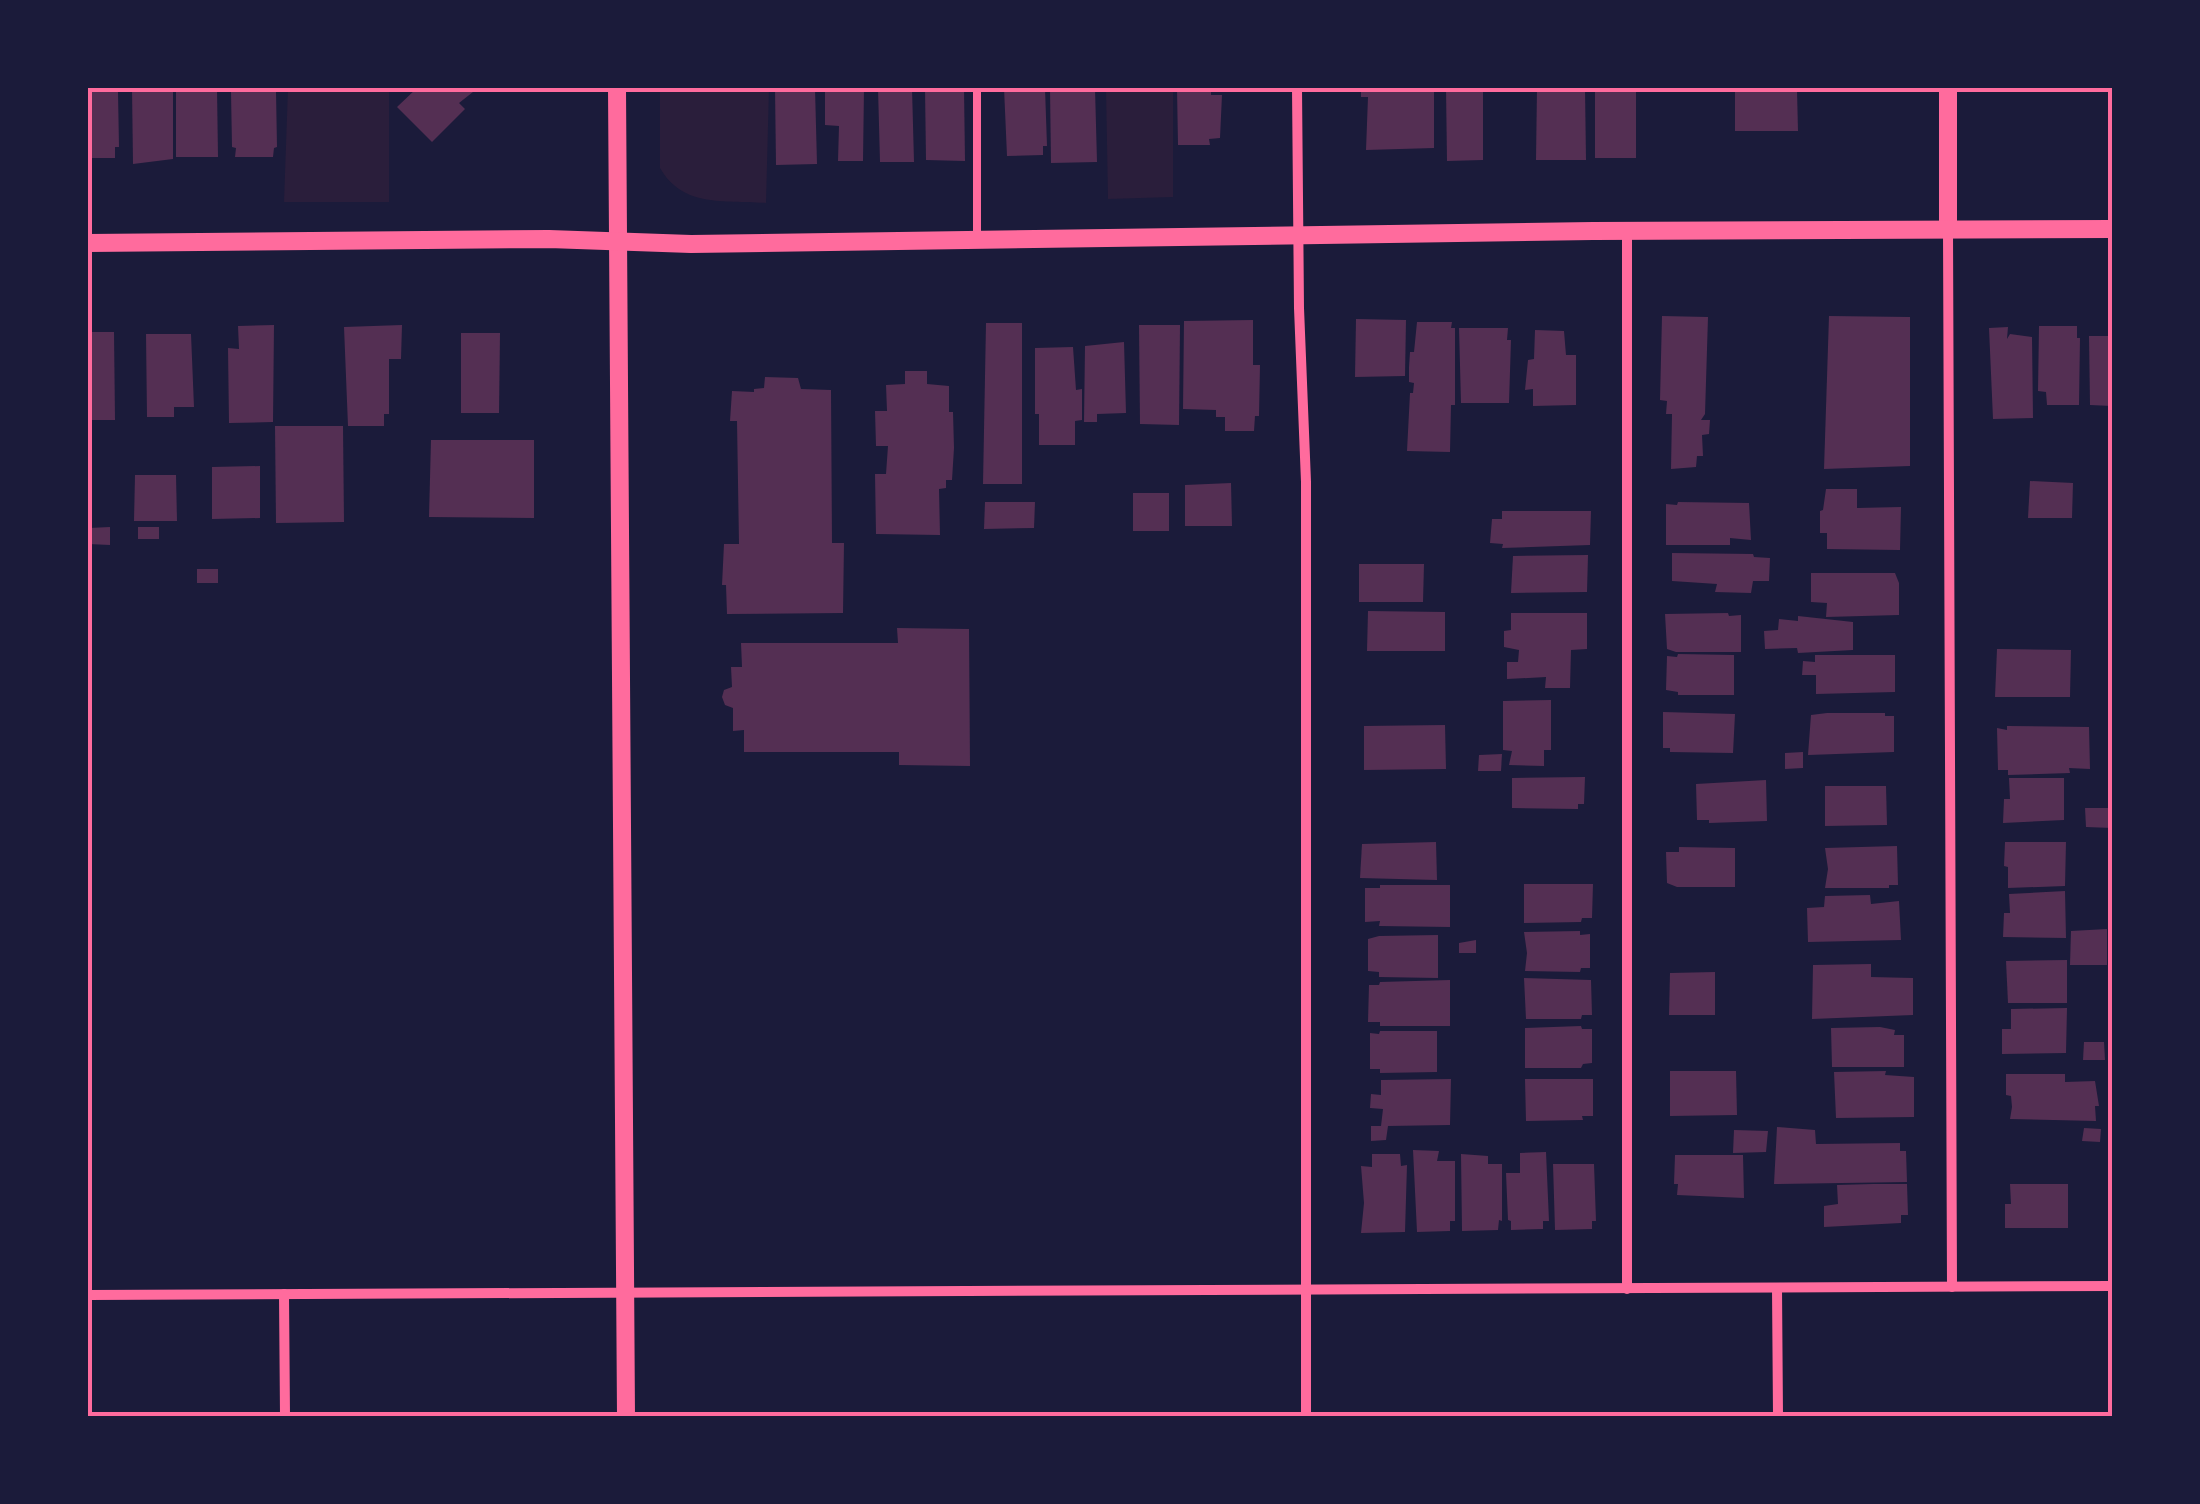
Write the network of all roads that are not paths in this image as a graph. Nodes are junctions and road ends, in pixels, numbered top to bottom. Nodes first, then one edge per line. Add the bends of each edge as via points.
1 (617, 88) edge
2 (976, 88) edge
3 (1298, 88) edge
4 (1948, 88) edge
5 (2112, 229) edge
6 (1948, 230) junction
7 (1627, 231) junction
8 (1298, 235) junction
9 (617, 240) junction
10 (977, 240) junction
11 (88, 243) edge
12 (2112, 1286) edge
13 (1952, 1287) junction
14 (1626, 1288) junction
15 (1777, 1288) junction
16 (1306, 1290) junction
17 (624, 1293) junction
18 (284, 1294) junction
19 (88, 1295) edge
20 (285, 1416) edge
21 (626, 1416) edge
22 (1306, 1416) edge
23 (1778, 1416) edge

1 - 9 street
2 - 10 lane
3 - 8 street
4 - 6 street
5 - 6 street
6 - 7 street
6 - 13 street
7 - 8 street
7 - 14 street
8 - 10 street
8 - 16 street via 1306,482
9 - 10 street
9 - 11 street
9 - 17 street
12 - 13 street
13 - 15 street
14 - 15 street
14 - 16 street
15 - 23 street
16 - 17 street
16 - 22 street
17 - 18 street
17 - 21 street
18 - 19 street
18 - 20 street

